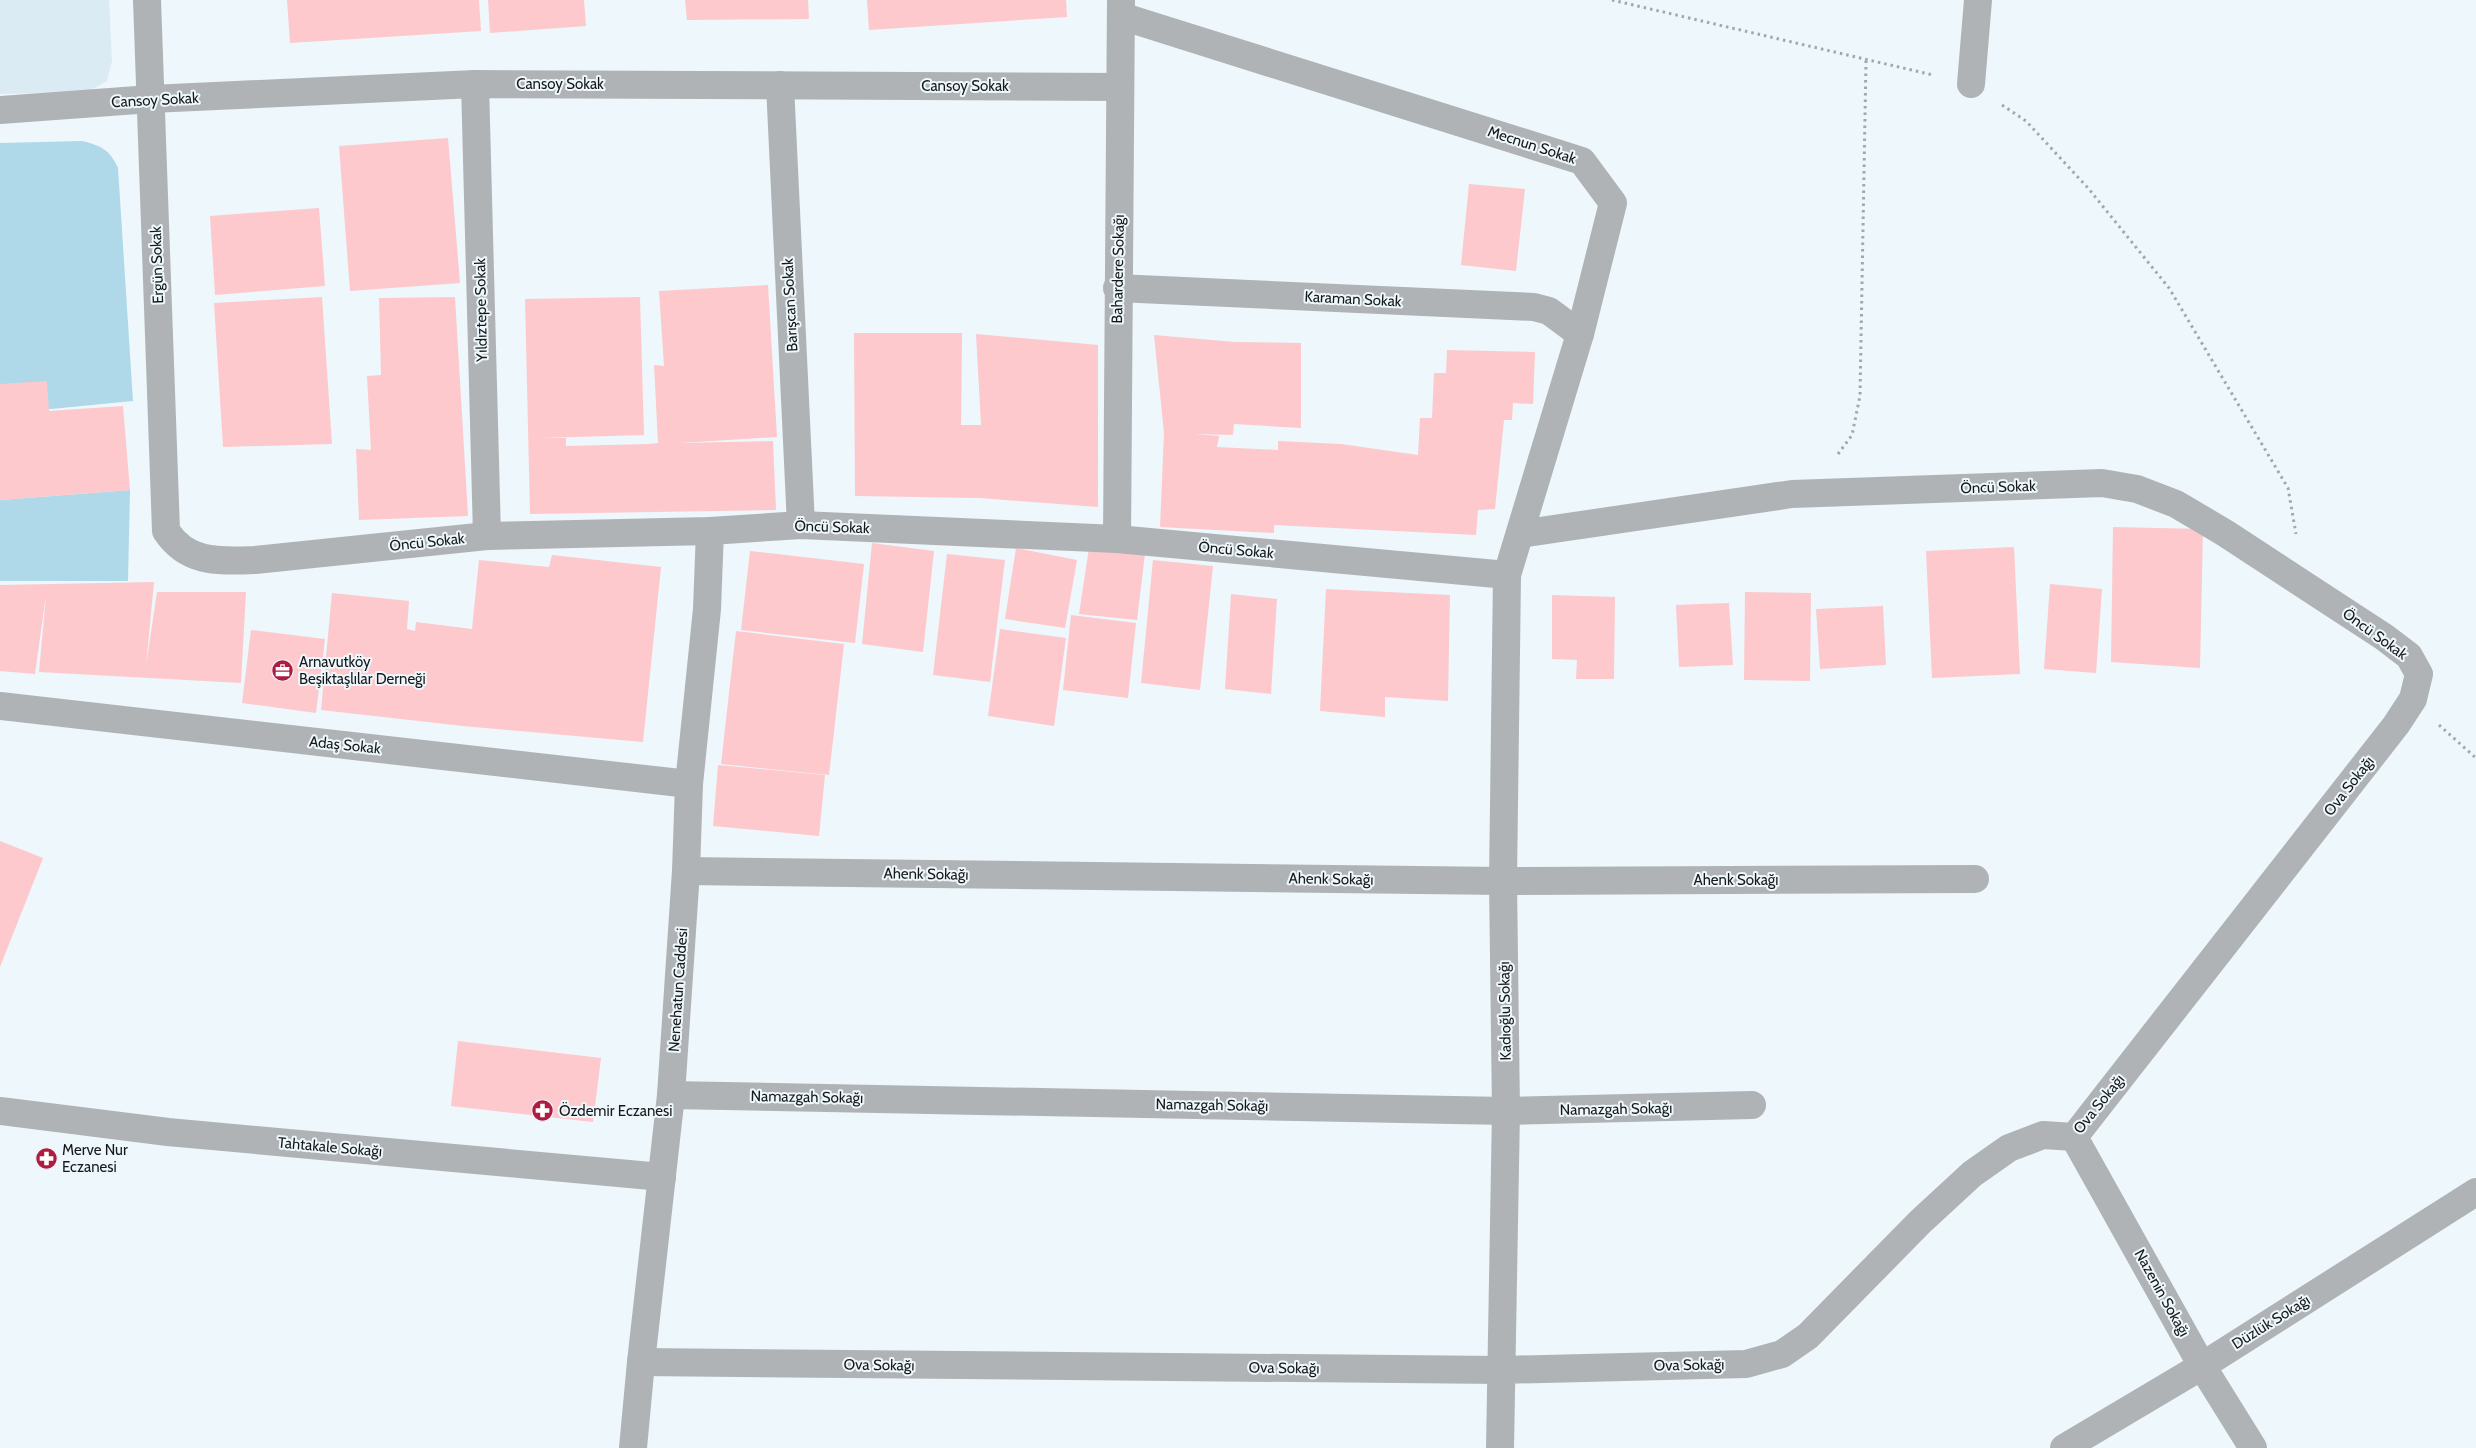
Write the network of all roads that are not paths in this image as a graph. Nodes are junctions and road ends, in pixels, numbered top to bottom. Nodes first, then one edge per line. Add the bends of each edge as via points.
1 (147, 0) edge
2 (1978, 0) edge
3 (1121, 8) edge
4 (475, 84) junction
5 (1971, 84) road end
6 (780, 85) junction
7 (1120, 86) junction
8 (151, 99) junction
9 (0, 110) edge
10 (1117, 288) junction
11 (1580, 334) junction
12 (801, 525) junction
13 (166, 531) joint
14 (710, 531) junction
15 (1520, 534) junction
16 (486, 536) junction
17 (1117, 539) junction
18 (1507, 575) junction
19 (2416, 687) joint
20 (0, 706) edge
21 (689, 784) junction
22 (686, 871) junction
23 (1975, 879) dead end
24 (1503, 881) junction
25 (671, 1095) junction
26 (1752, 1105) dead end
27 (0, 1110) edge
28 (1506, 1111) junction
29 (2074, 1137) junction
30 (662, 1177) junction
31 (2476, 1192) edge
32 (641, 1362) junction
33 (2202, 1366) junction
34 (1500, 1370) junction
35 (634, 1448) edge
36 (1500, 1448) edge
37 (2064, 1448) edge
38 (2253, 1448) edge

1 - 8 street, Ergün Sokak
2 - 5 street
3 - 7 street, Bahardere Sokağı
3 - 11 street, Mecnun Sokak via 1582,161 1612,203
4 - 6 street, Cansoy Sokak
4 - 8 street, Cansoy Sokak
4 - 16 street, Yıldıztepe Sokak
6 - 7 street, Cansoy Sokak
6 - 12 street, Barışcan Sokak
7 - 10 street, Bahardere Sokağı
8 - 9 street, Cansoy Sokak
8 - 13 street, Ergün Sokak
10 - 11 street, Karaman Sokak via 1534,307 1549,311
10 - 17 street, Bahardere Sokağı
11 - 15 street, Mecnun Sokak
12 - 14 street, Öncü Sokak
12 - 17 street, Öncü Sokak
13 - 16 street, Öncü Sokak via 183,550 217,561 255,560
14 - 16 street, Öncü Sokak
14 - 21 street, Nenehatun Caddesi via 708,609
15 - 18 street, Mecnun Sokak
15 - 19 street, Öncü Sokak via 1792,494 2102,483 2137,489 2176,504 2225,533 2409,656
17 - 18 street, Öncü Sokak
18 - 24 street, Kadıoğlu Sokağı
19 - 29 street, Ova Sokağı via 2396,725
20 - 21 street, Adaş Sokak
21 - 22 street, Nenehatun Caddesi
22 - 24 street, Ahenk Sokağı
22 - 25 street, Nenehatun Caddesi
23 - 24 street, Ahenk Sokağı
24 - 28 street, Kadıoğlu Sokağı
25 - 28 street, Namazgah Sokağı
25 - 30 street, Nenehatun Caddesi
26 - 28 street, Namazgah Sokağı
27 - 30 street, Tahtakale Sokağı via 168,1132
28 - 34 street, Kadıoğlu Sokağı
29 - 33 street, Nazenin Sokağı
29 - 34 street, Ova Sokağı via 2043,1135 2009,1148 1972,1174 1808,1336 1782,1354 1746,1364
30 - 32 street, Nenehatun Caddesi
31 - 33 street, Düzlük Sokağı
32 - 34 street, Ova Sokağı
32 - 35 street, Nenehatun Caddesi
33 - 37 street, Düzlük Sokağı
33 - 38 street, Nazenin Sokağı
34 - 36 street, Kadıoğlu Sokağı

